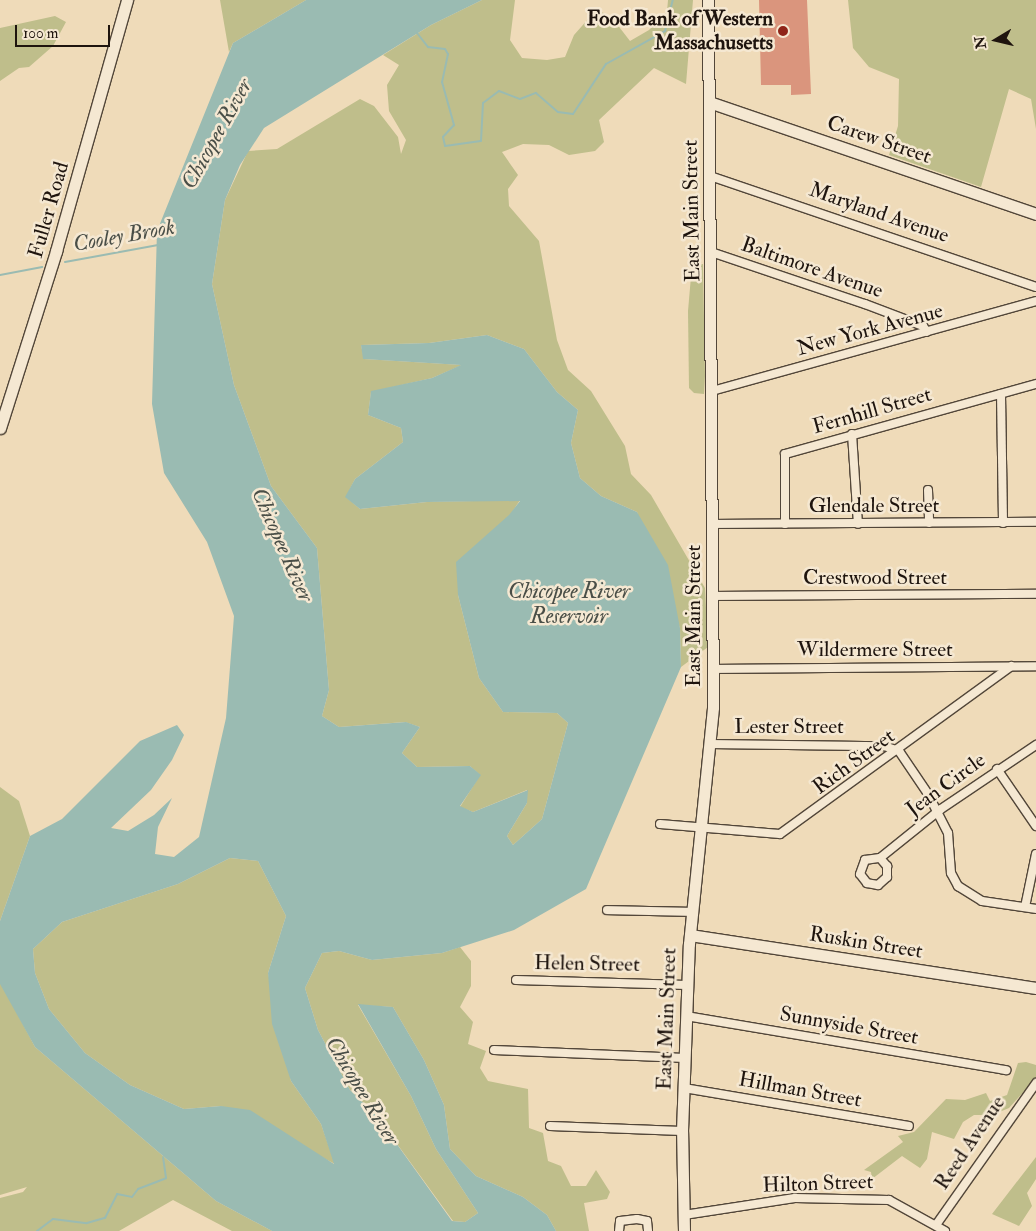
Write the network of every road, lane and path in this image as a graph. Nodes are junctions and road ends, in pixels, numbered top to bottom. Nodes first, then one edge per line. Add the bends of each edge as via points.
1 (127, 0) edge
2 (708, 0) edge
3 (710, 102) junction
4 (710, 176) junction
5 (1036, 214) edge
6 (711, 252) junction
7 (1036, 287) edge
8 (1036, 301) edge
9 (927, 332) junction
10 (1036, 384) edge
11 (712, 392) junction
12 (1001, 394) junction
13 (0, 428) edge
14 (852, 434) junction
15 (928, 490) dead end
16 (1003, 522) junction
17 (1036, 522) edge
18 (929, 523) junction
19 (713, 524) junction
20 (785, 524) junction
21 (858, 524) junction
22 (1036, 594) edge
23 (714, 596) junction
24 (1011, 666) junction
25 (1036, 666) edge
26 (713, 669) junction
27 (709, 744) junction
28 (1036, 744) edge
29 (898, 751) junction
30 (997, 769) junction
31 (935, 813) junction
32 (660, 824) dead end
33 (1036, 826) edge
34 (700, 829) junction
35 (1036, 854) edge
36 (880, 858) dead end
37 (1025, 907) junction
38 (1036, 909) edge
39 (607, 910) dead end
40 (692, 912) junction
41 (690, 935) junction
42 (516, 980) dead end
43 (687, 985) junction
44 (1036, 988) edge
45 (686, 1016) junction
46 (494, 1050) dead end
47 (684, 1058) junction
48 (1006, 1070) dead end
49 (1036, 1084) edge
50 (684, 1088) junction
51 (550, 1126) dead end
52 (910, 1126) dead end
53 (682, 1131) junction
54 (684, 1214) junction
55 (936, 1225) junction
56 (619, 1231) edge
57 (648, 1231) edge
58 (684, 1231) edge
59 (945, 1231) edge

1 - 13 main road, Fuller Road via 56,251
2 - 3 main road, East Main Street
3 - 4 main road, East Main Street
3 - 5 main road, Carew Street
4 - 6 main road, East Main Street
4 - 7 street, Maryland Avenue
6 - 9 street, Baltimore Avenue via 865,304 923,326
6 - 11 main road, East Main Street
8 - 9 street, New York Avenue
9 - 11 street, New York Avenue
10 - 12 street, Fernhill Street
11 - 19 main road, East Main Street
12 - 14 street, Fernhill Street
12 - 16 street
14 - 20 street, Fernhill Street via 785,454
14 - 21 street
15 - 18 street
16 - 17 street, Glendale Street
16 - 18 street, Glendale Street
18 - 21 street, Glendale Street
19 - 20 street, Glendale Street
19 - 23 main road, East Main Street
20 - 21 street, Glendale Street
22 - 23 street, Crestwood Street
23 - 26 main road, East Main Street
24 - 25 street, Wildermere Street
24 - 26 street, Wildermere Street
24 - 29 street, Rich Street
26 - 27 main road, East Main Street
27 - 29 street, Lester Street via 884,746
27 - 34 main road, East Main Street
28 - 30 street, Jean Circle
29 - 31 street via 928,794
29 - 34 street, Rich Street via 780,834
30 - 31 street, Jean Circle
30 - 33 street
31 - 36 street, Jean Circle
31 - 37 street via 950,838 951,873 958,886 982,901
32 - 34 street, Rich Street
34 - 40 main road, East Main Street
35 - 37 street
37 - 38 street
39 - 40 street
40 - 41 main road, East Main Street
41 - 43 main road, East Main Street
41 - 44 main road, Ruskin Street
42 - 43 street, Helen Street
43 - 45 main road, East Main Street
45 - 47 main road, East Main Street
45 - 48 street, Sunnyside Street
46 - 47 street
47 - 50 main road, East Main Street
49 - 55 street, Reed Avenue
50 - 52 street, Hillman Street
50 - 53 main road, East Main Street
51 - 53 street
53 - 54 main road, East Main Street
54 - 55 street, Hilton Street via 795,1198 843,1198 900,1203
54 - 58 main road, East Main Street
55 - 59 street, Hilton Street
56 - 57 street via 620,1221 637,1219 647,1221

